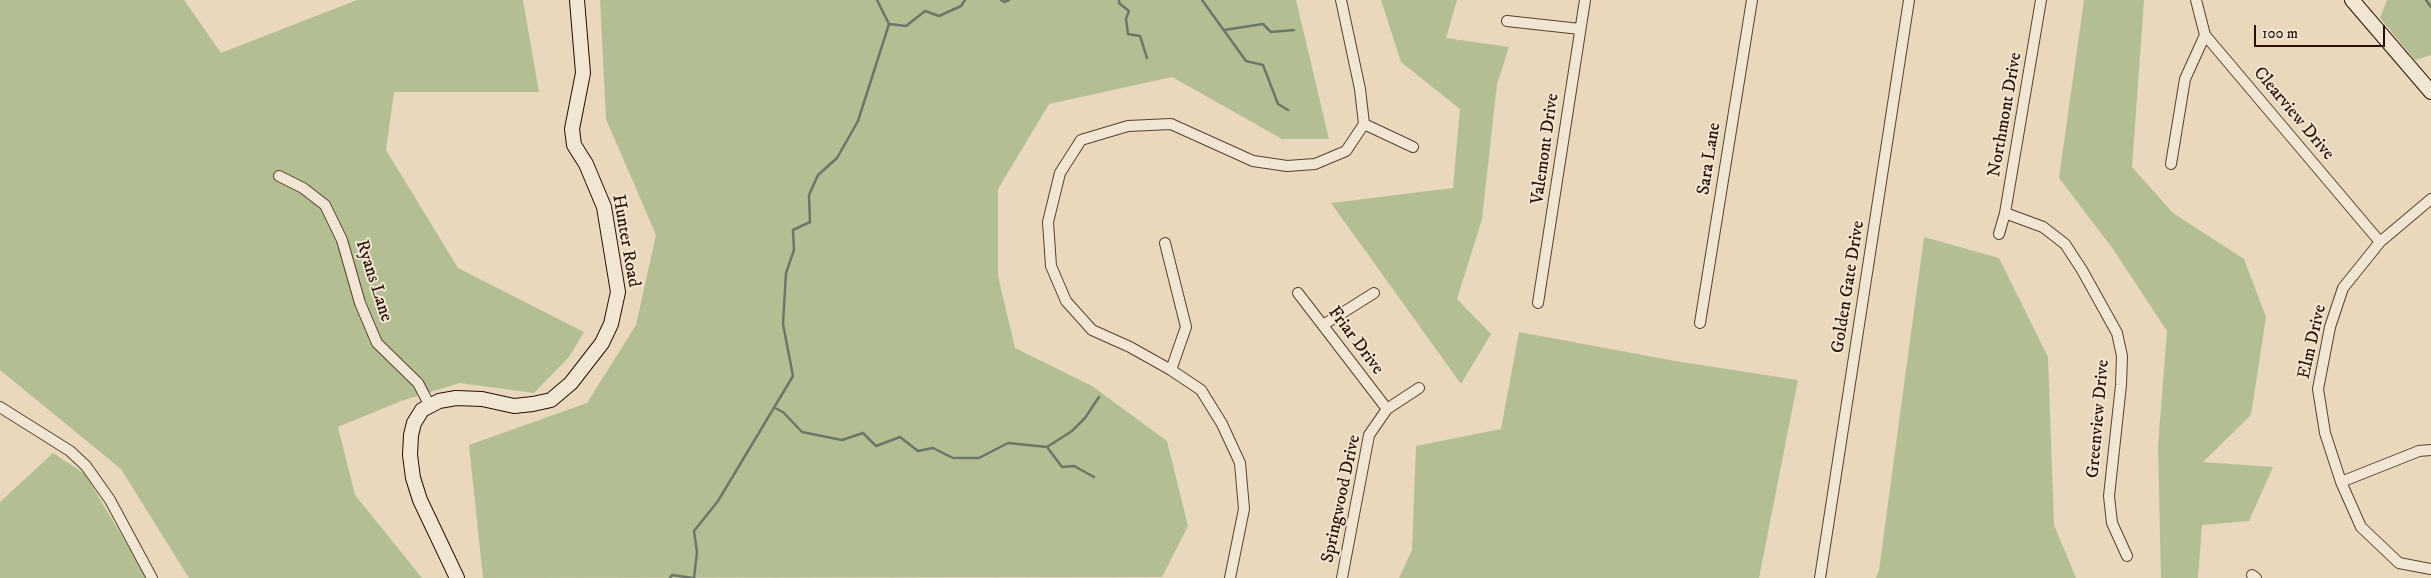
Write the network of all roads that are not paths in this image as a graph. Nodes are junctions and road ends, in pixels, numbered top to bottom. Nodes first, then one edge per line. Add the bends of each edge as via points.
1 (578, 0) edge
2 (1341, 0) edge
3 (1585, 0) edge
4 (1752, 0) edge
5 (1909, 0) edge
6 (2042, 0) edge
7 (2196, 0) edge
8 (2352, 0) edge
9 (1508, 21) dead end
10 (1580, 29) junction
11 (2205, 35) junction
12 (2431, 92) edge
13 (1364, 124) junction
14 (1413, 147) dead end
15 (2171, 164) dead end
16 (279, 176) dead end
17 (2431, 199) edge
18 (2005, 213) junction
19 (1999, 234) dead end
20 (2380, 242) junction
21 (1165, 243) dead end
22 (1374, 292) dead end
23 (1298, 293) dead end
24 (1538, 303) dead end
25 (1700, 323) dead end
26 (1323, 325) junction
27 (1171, 370) junction
28 (1419, 388) dead end
29 (430, 406) junction
30 (0, 407) edge
31 (1387, 409) junction
32 (2431, 450) edge
33 (2341, 482) junction
34 (2126, 556) dead end
35 (2431, 569) edge
36 (152, 578) edge
37 (457, 578) edge
38 (1230, 578) edge
39 (1342, 578) edge
40 (1820, 578) edge

1 - 29 street, Hunter Road via 583,73 572,129 574,145 586,164 604,207 618,292 611,324 602,343 571,383 551,400 514,406 482,399 456,398
2 - 13 street
3 - 10 street, Valemont Drive
4 - 25 street, Sara Lane
5 - 40 street, Golden Gate Drive
6 - 18 street, Northmont Drive
7 - 11 street, Clearview Drive
8 - 12 street
9 - 10 street
10 - 24 street, Valemont Drive
11 - 15 street via 2185,79
11 - 20 street, Clearview Drive
13 - 14 street
13 - 27 street via 1346,151 1315,164 1287,166 1253,161 1171,124 1128,126 1081,140 1060,173 1048,222 1051,266 1066,301 1092,330
16 - 29 street, Ryans Lane via 303,188 325,205 342,240 360,303 377,342 418,383
17 - 20 street, Elm Drive
18 - 19 street, Northmont Drive
18 - 34 street, Greenview Drive via 2042,227 2065,244 2117,333 2122,356 2121,386 2109,496 2112,524
20 - 33 street, Elm Drive via 2343,288 2330,327 2318,389 2324,433
21 - 27 street via 1186,327
22 - 26 street
23 - 26 street, Friar Drive
26 - 31 street, Friar Drive
27 - 38 street via 1201,390 1222,424 1240,463 1244,509
28 - 31 street, Springwood Drive
29 - 37 street via 422,410 410,435 413,478
30 - 36 street via 70,451 86,466 110,500
31 - 39 street, Springwood Drive via 1369,435
32 - 33 street via 2419,450
33 - 35 street, Elm Drive via 2361,527 2399,563

